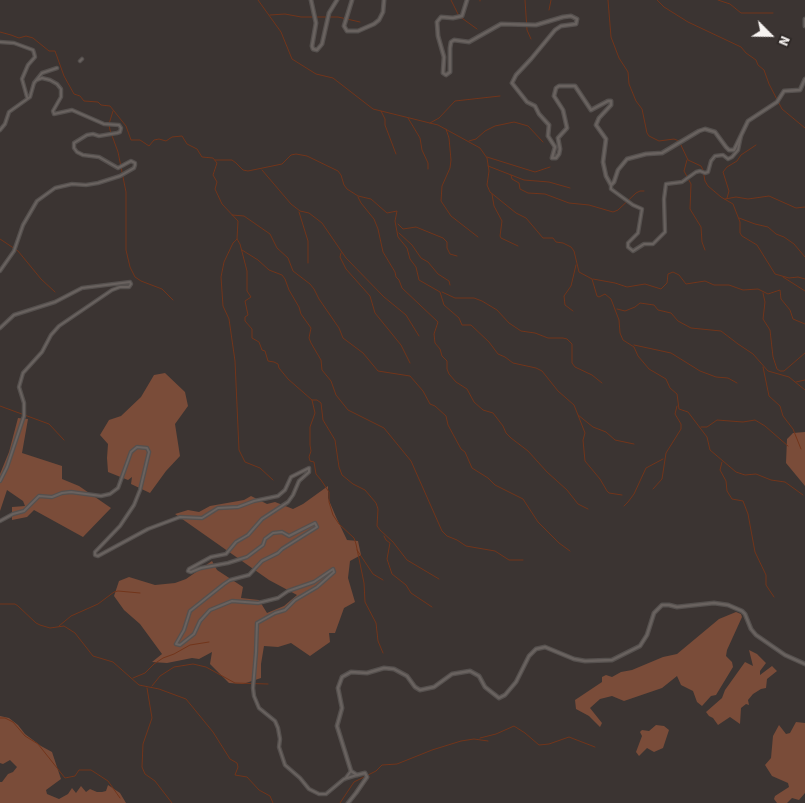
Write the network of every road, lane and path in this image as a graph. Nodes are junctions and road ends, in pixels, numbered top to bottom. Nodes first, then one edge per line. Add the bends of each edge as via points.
1 (312, 0) edge
2 (337, 0) edge
3 (352, 0) edge
4 (384, 0) edge
5 (467, 0) edge
6 (805, 19) edge
7 (805, 26) edge
8 (0, 42) edge
9 (57, 68) dead end
10 (805, 79) edge
11 (37, 80) junction
12 (27, 97) junction
13 (0, 130) edge
14 (741, 135) junction
15 (611, 185) junction
16 (0, 271) edge
17 (0, 328) edge
18 (0, 481) edge
19 (0, 521) edge
20 (652, 617) junction
21 (655, 624) dead end
22 (805, 664) edge
23 (351, 771) junction
24 (357, 775) junction
25 (345, 779) junction
26 (348, 803) edge

1 - 2 street via 316,23 312,46 315,50 322,44 329,13
3 - 4 street via 344,26 350,31 368,28 379,20
5 - 15 street via 462,16 441,17 436,22 444,57 443,73 446,75 450,72 450,48 454,40 469,42 502,24 536,25 571,16 577,19 576,24 555,30 512,83 549,125 548,136 555,147 554,158 560,152 559,136 567,128 563,110 554,96 556,88 575,86 591,110 611,101 612,105 596,125 606,139 603,162
6 - 7 street
8 - 12 street via 14,43 34,53 35,57 22,79
9 - 11 street via 45,71
10 - 14 street via 800,90 784,91 777,102 748,121
11 - 12 street
11 - 16 street via 50,80 61,90 54,114 72,110 121,128 117,134 87,135 74,143 77,152 99,157 118,168 131,161 135,165 120,176 98,183 55,188 36,200 14,250
12 - 13 street via 9,112
14 - 15 street via 732,151 715,132 699,131 662,153 627,159
14 - 15 street via 740,146 732,157 715,156 705,173 696,172 682,182 666,184 666,232 653,244 632,250 628,247 638,233 642,209 611,189
17 - 18 street via 14,315 55,302 82,288 131,284 112,290 59,326 23,373 19,388 24,416 8,467
19 - 25 street via 24,511 39,496 52,497 62,492 110,494 118,488 131,452 137,447 147,448 150,452 134,505 96,552 98,556 180,517 202,518 218,508 238,507 278,496 291,477 309,468 310,472 299,481 288,502 262,519 226,554 211,556 188,571 247,557 273,533 282,532 288,536 315,523 317,527 262,561 249,575 230,580 190,610 176,644 180,645 194,634 210,610 232,601 258,603 278,598 288,590 314,582 333,569 334,572 317,587 285,610 257,623 253,688 259,708 275,721 278,728 279,747 285,765 309,789 326,794
20 - 21 street
20 - 22 street via 658,608 666,604 677,607 714,603 728,605 745,614 756,635
20 - 23 street via 640,646 612,660 585,661 545,647 536,649 516,682 500,698 470,671 452,674 434,687 420,690 407,676 394,669 346,674 338,688 342,708 337,726
23 - 24 street
23 - 25 street
24 - 25 street
24 - 26 street via 365,773 367,777

